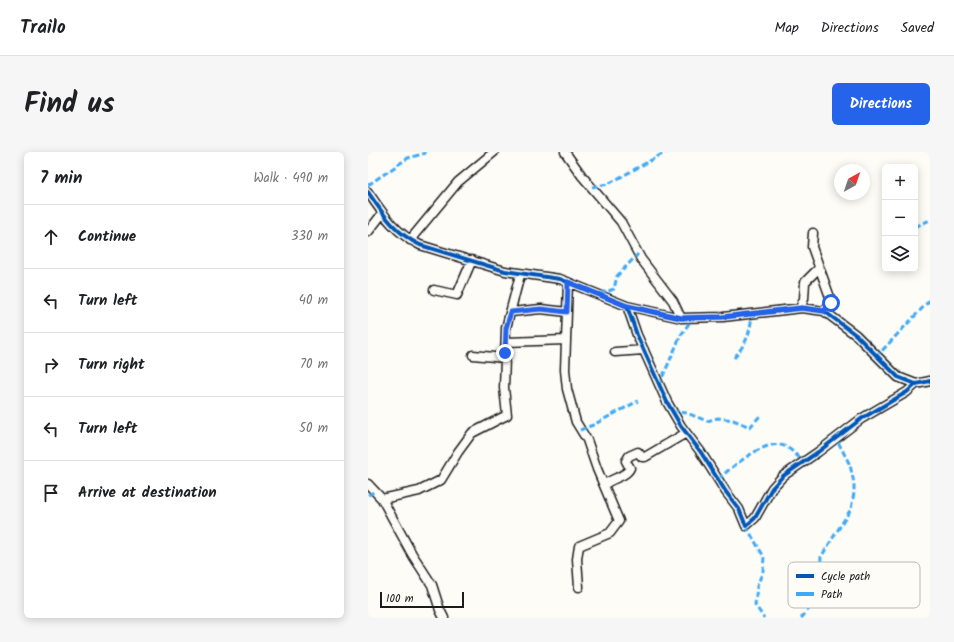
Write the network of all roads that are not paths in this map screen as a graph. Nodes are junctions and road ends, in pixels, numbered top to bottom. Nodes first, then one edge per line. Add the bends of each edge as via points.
1 (494, 152) edge
2 (566, 152) edge
3 (368, 192) edge
4 (382, 214) junction
5 (368, 232) edge
6 (813, 233) dead end
7 (410, 240) junction
8 (472, 260) junction
9 (819, 268) junction
10 (520, 275) junction
11 (568, 282) junction
12 (434, 290) dead end
13 (627, 306) junction
14 (800, 308) junction
15 (824, 311) junction
16 (511, 312) junction
17 (567, 312) junction
18 (681, 318) junction
19 (566, 340) junction
20 (506, 342) junction
21 (644, 350) junction
22 (615, 352) dead end
23 (473, 355) dead end
24 (505, 358) junction
25 (929, 383) edge
26 (916, 384) junction
27 (686, 433) junction
28 (368, 484) edge
29 (604, 485) junction
30 (382, 499) junction
31 (579, 586) dead end
32 (444, 618) edge

1 - 7 street via 455,186
2 - 18 street via 582,176 621,222 641,259 673,301
3 - 4 street
4 - 5 street
4 - 7 street via 394,228
6 - 9 street via 812,247
7 - 8 street
8 - 10 street
8 - 12 street via 458,295
9 - 14 street via 805,282 804,299
9 - 15 street via 831,300
10 - 11 street via 550,277
10 - 16 street
11 - 13 street
11 - 17 street
13 - 18 street
13 - 21 street
14 - 15 street
14 - 18 street via 723,317
15 - 26 street via 856,335 898,377
16 - 17 street via 541,309
16 - 20 street via 506,328
17 - 19 street
19 - 20 street
19 - 29 street via 565,374 571,407
20 - 24 street
21 - 22 street
21 - 27 street via 667,402
23 - 24 street
24 - 30 street via 504,388 507,414 472,433 441,480 420,491
25 - 26 street
26 - 27 street via 861,419 783,476 746,526 739,509
27 - 29 street via 646,457 642,457 638,452 629,456 626,461 630,468 628,472
28 - 30 street
29 - 31 street via 619,522 610,533 579,546
30 - 32 street via 432,585

